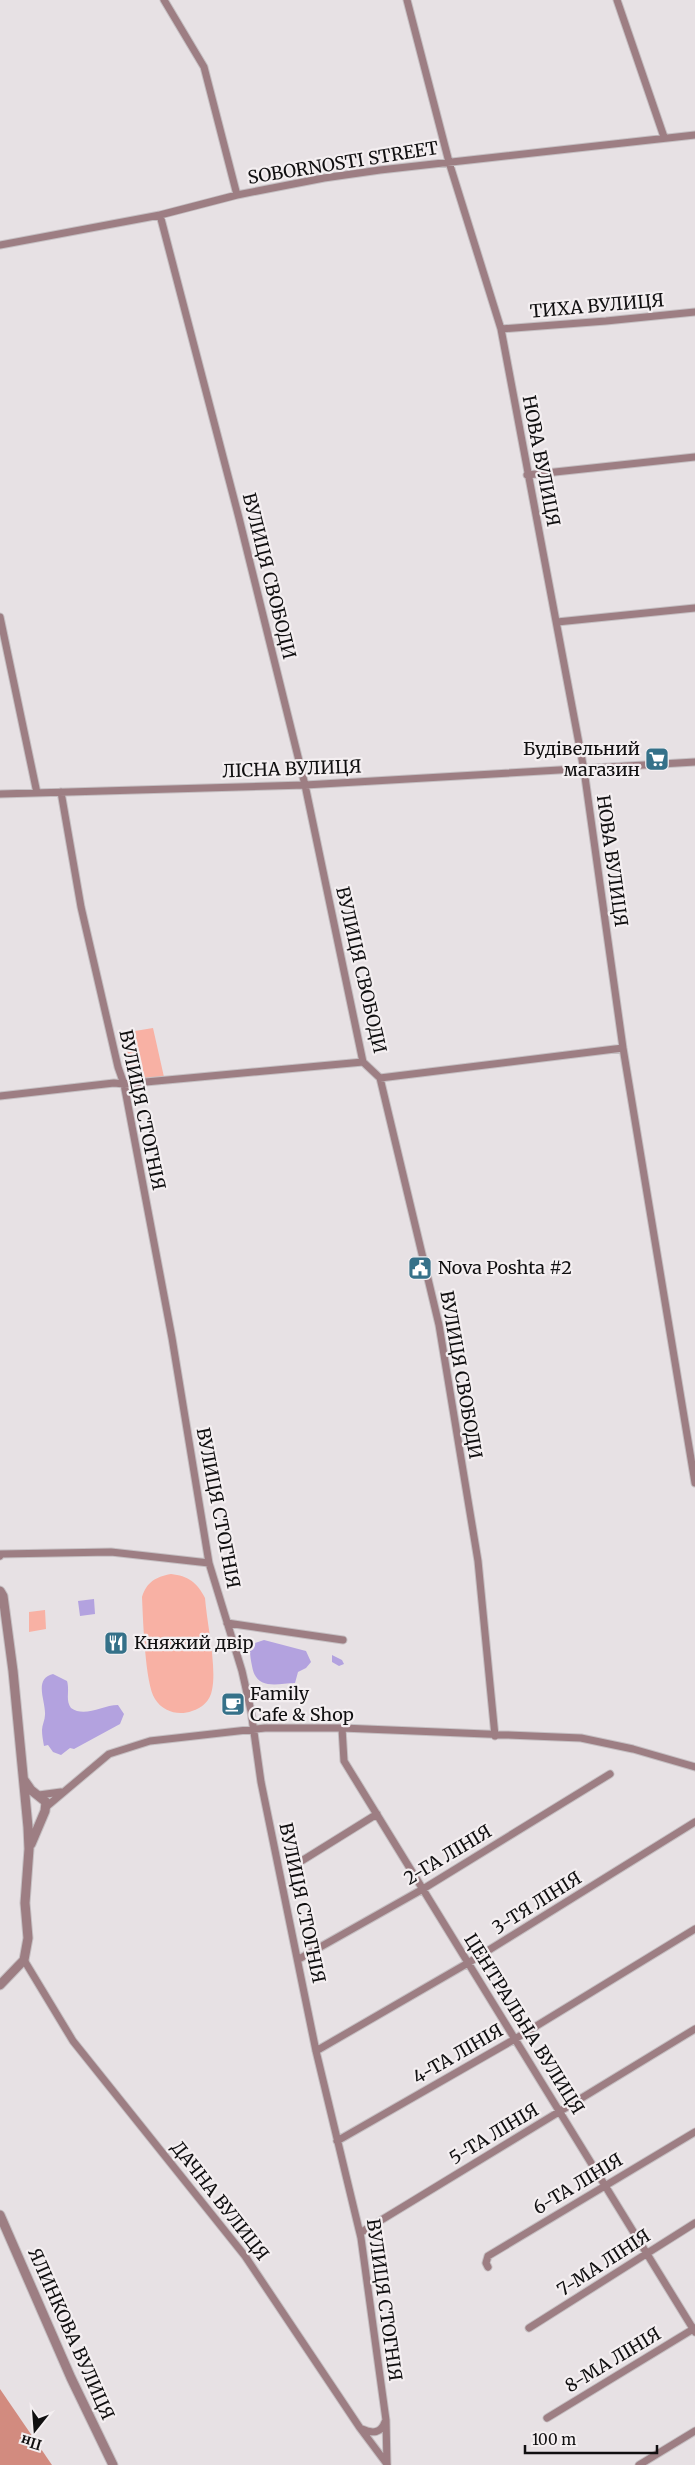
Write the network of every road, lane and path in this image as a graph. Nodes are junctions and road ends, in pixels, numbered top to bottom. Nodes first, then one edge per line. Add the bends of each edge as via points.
1 (164, 0) edge
2 (407, 0) edge
3 (617, 0) edge
4 (695, 135) edge
5 (664, 137) junction
6 (449, 162) junction
7 (237, 195) junction
8 (160, 215) junction
9 (0, 245) edge
10 (695, 312) edge
11 (501, 329) junction
12 (695, 457) edge
13 (527, 474) junction
14 (695, 608) edge
15 (0, 617) edge
16 (557, 622) junction
17 (695, 762) edge
18 (584, 770) junction
19 (305, 785) junction
20 (61, 792) junction
21 (37, 793) junction
22 (0, 794) edge
23 (623, 1048) junction
24 (363, 1062) junction
25 (380, 1078) junction
26 (124, 1084) junction
27 (0, 1096) edge
28 (695, 1482) edge
29 (0, 1556) edge
30 (210, 1563) junction
31 (0, 1591) edge
32 (227, 1623) junction
33 (343, 1640) dead end
34 (253, 1728) junction
35 (342, 1728) junction
36 (495, 1736) junction
37 (695, 1768) edge
38 (610, 1774) dead end
39 (23, 1779) junction
40 (61, 1792) junction
41 (37, 1795) junction
42 (25, 1805) junction
43 (44, 1810) junction
44 (377, 1814) junction
45 (695, 1822) edge
46 (29, 1848) junction
47 (295, 1865) dead end
48 (423, 1889) junction
49 (695, 1929) edge
50 (299, 1959) junction
51 (24, 1960) junction
52 (468, 1963) junction
53 (0, 1985) edge
54 (695, 2029) edge
55 (515, 2039) junction
56 (316, 2051) junction
57 (560, 2112) junction
58 (695, 2132) edge
59 (338, 2141) junction
60 (605, 2185) junction
61 (0, 2215) edge
62 (695, 2223) edge
63 (360, 2233) junction
64 (646, 2252) junction
65 (488, 2267) dead end
66 (529, 2328) dead end
67 (694, 2329) edge
68 (547, 2418) dead end
69 (386, 2420) junction
70 (360, 2428) junction
71 (695, 2431) edge
72 (388, 2464) edge
73 (113, 2465) edge
74 (639, 2465) edge

1 - 7 street via 204,67
2 - 6 street, НОВА ВУЛИЦЯ
3 - 5 street
4 - 5 street, SOBORNOSTI STREET
5 - 6 street, SOBORNOSTI STREET
6 - 7 street, SOBORNOSTI STREET via 324,178
6 - 11 street, НОВА ВУЛИЦЯ
7 - 8 street, SOBORNOSTI STREET
8 - 9 street, SOBORNOSTI STREET
8 - 19 street, ВУЛИЦЯ СВОБОДИ
10 - 11 street, ТИХА ВУЛИЦЯ
11 - 13 street, НОВА ВУЛИЦЯ
12 - 13 street
13 - 16 street, НОВА ВУЛИЦЯ
14 - 16 street
15 - 21 street
16 - 18 street, НОВА ВУЛИЦЯ
17 - 18 street, ЛІСНА ВУЛИЦЯ
18 - 19 street, ЛІСНА ВУЛИЦЯ
18 - 23 street, НОВА ВУЛИЦЯ
19 - 20 street, ЛІСНА ВУЛИЦЯ
19 - 24 street, ВУЛИЦЯ СВОБОДИ
20 - 21 street, ЛІСНА ВУЛИЦЯ
20 - 26 street, ВУЛИЦЯ СТОГНІЯ via 81,907
21 - 22 street, ЛІСНА ВУЛИЦЯ
23 - 25 street
23 - 28 street, НОВА ВУЛИЦЯ
24 - 25 street, ВУЛИЦЯ СВОБОДИ
24 - 26 street
25 - 36 street, ВУЛИЦЯ СВОБОДИ via 439,1325 478,1561
26 - 27 street
26 - 30 street, ВУЛИЦЯ СТОГНІЯ
29 - 30 street via 111,1552
30 - 32 street, ВУЛИЦЯ СТОГНІЯ
31 - 39 street via 13,1671
32 - 33 street
32 - 34 street, ВУЛИЦЯ СТОГНІЯ via 242,1672
34 - 35 street
34 - 40 street via 150,1741 109,1754
34 - 50 street, ВУЛИЦЯ СТОГНІЯ via 261,1782
35 - 36 street
35 - 44 street, ЦЕНТРАЛЬНА ВУЛИЦЯ via 344,1761
36 - 37 street via 581,1738 633,1749
38 - 48 street, 2-ГА ЛІНІЯ
39 - 41 street
39 - 42 street
40 - 41 street
40 - 43 street
41 - 42 street via 29,1796
41 - 43 street via 46,1802
42 - 43 street via 34,1816
42 - 46 street
43 - 46 street
44 - 47 street
44 - 48 street, ЦЕНТРАЛЬНА ВУЛИЦЯ
45 - 52 street, 3-ТЯ ЛІНІЯ
46 - 51 street via 25,1903 28,1938
48 - 50 street, 2-ГА ЛІНІЯ
48 - 52 street, ЦЕНТРАЛЬНА ВУЛИЦЯ
49 - 55 street, 4-ТА ЛІНІЯ
50 - 56 street, ВУЛИЦЯ СТОГНІЯ
51 - 53 street
51 - 70 street, ДАЧНА ВУЛИЦЯ via 72,2041 245,2256
52 - 55 street, ЦЕНТРАЛЬНА ВУЛИЦЯ
52 - 56 street, 3-ТЯ ЛІНІЯ
54 - 57 street, 5-ТА ЛІНІЯ
55 - 57 street, ЦЕНТРАЛЬНА ВУЛИЦЯ
55 - 59 street, 4-ТА ЛІНІЯ
56 - 59 street, ВУЛИЦЯ СТОГНІЯ
57 - 60 street, ЦЕНТРАЛЬНА ВУЛИЦЯ
57 - 63 street, 5-ТА ЛІНІЯ
58 - 60 street, 6-ТА ЛІНІЯ
59 - 63 street, ВУЛИЦЯ СТОГНІЯ
60 - 64 street, ЦЕНТРАЛЬНА ВУЛИЦЯ
60 - 65 street, 6-ТА ЛІНІЯ via 488,2256
61 - 73 street, ЯЛИНКОВА ВУЛИЦЯ
62 - 64 street, 7-МА ЛІНІЯ
63 - 69 street, ВУЛИЦЯ СТОГНІЯ
64 - 66 street, 7-МА ЛІНІЯ
64 - 67 street, ЦЕНТРАЛЬНА ВУЛИЦЯ
67 - 68 street, 8-МА ЛІНІЯ
69 - 70 street via 377,2432
69 - 72 street, ВУЛИЦЯ СТОГНІЯ
70 - 72 street, ДАЧНА ВУЛИЦЯ
71 - 74 street

